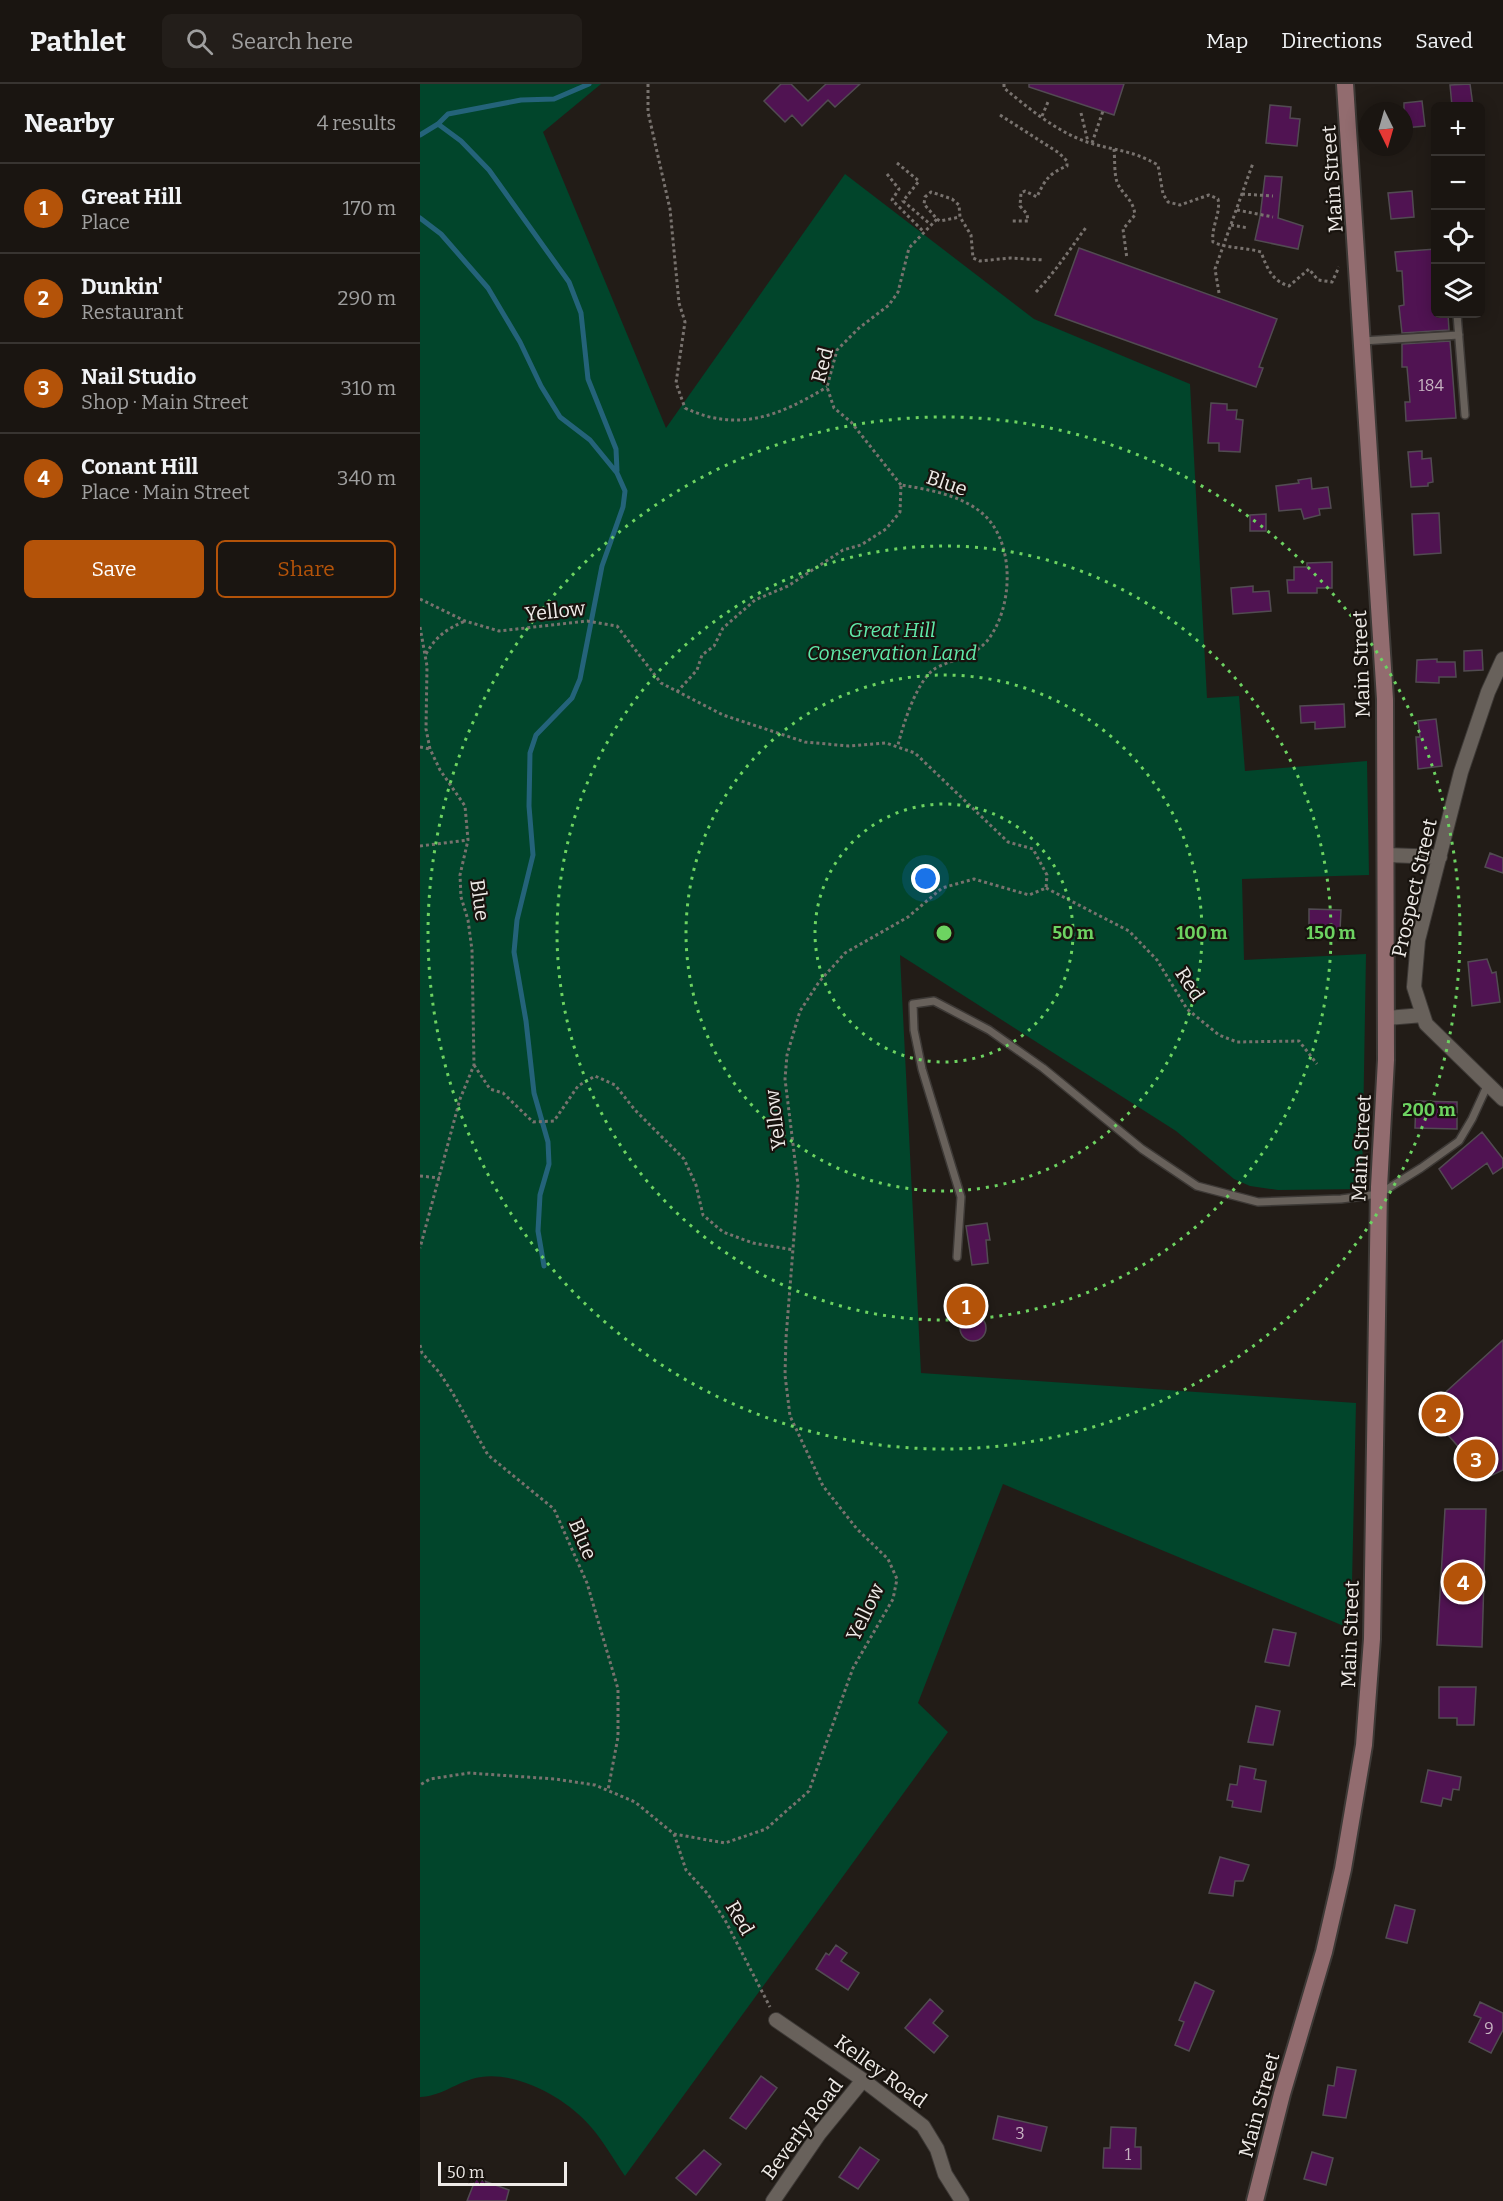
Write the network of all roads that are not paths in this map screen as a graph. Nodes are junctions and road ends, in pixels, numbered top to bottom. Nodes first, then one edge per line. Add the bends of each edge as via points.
1 (1345, 84) edge
2 (1457, 318) edge
3 (1459, 335) junction
4 (1362, 341) junction
5 (1465, 415) dead end
6 (1503, 659) edge
7 (1387, 855) junction
8 (1440, 857) junction
9 (1423, 1015) junction
10 (1387, 1018) junction
11 (1488, 1084) junction
12 (1503, 1099) edge
13 (1379, 1194) junction
14 (957, 1257) dead end
15 (776, 2020) road end
16 (863, 2080) junction
17 (773, 2201) edge
18 (962, 2201) edge
19 (1255, 2201) edge

1 - 4 main road, Main Street
2 - 3 lane
3 - 4 lane
3 - 5 lane
4 - 7 main road, Main Street via 1382,630
6 - 8 street, Prospect Street via 1461,772
7 - 8 street
7 - 10 main road, Main Street
8 - 9 street, Prospect Street via 1418,940 1414,987
9 - 10 street
9 - 11 street, Prospect Street via 1426,1024
10 - 13 main road, Main Street
11 - 12 street, Prospect Street
11 - 13 lane via 1459,1141
13 - 14 lane via 1258,1202 1197,1186 1142,1149 1043,1068 989,1030 934,1001 913,1004 922,1069 961,1197
13 - 19 main road, Main Street via 1373,1631 1364,1745 1324,1952
15 - 16 street, Kelley Road
16 - 17 street, Beverly Road via 819,2134
16 - 18 street, Kelley Road via 923,2126

